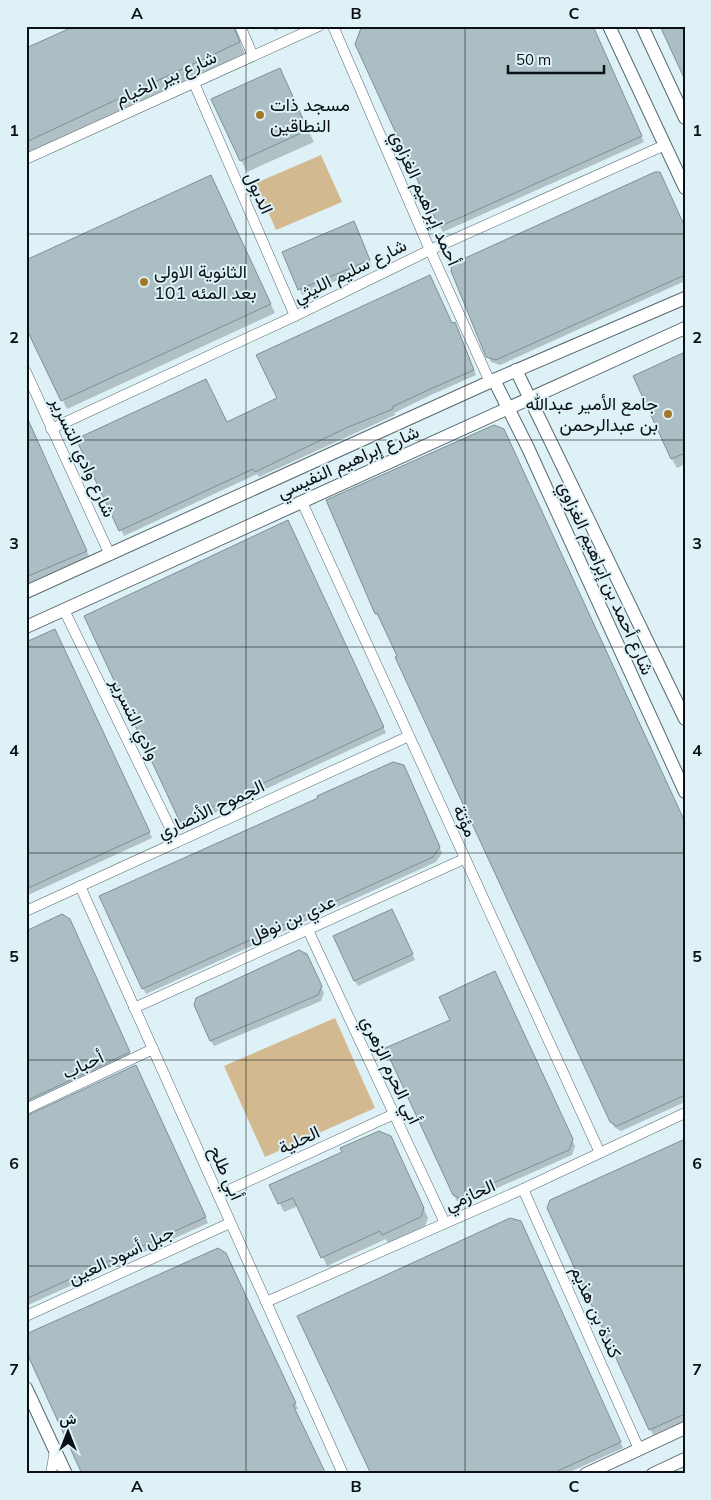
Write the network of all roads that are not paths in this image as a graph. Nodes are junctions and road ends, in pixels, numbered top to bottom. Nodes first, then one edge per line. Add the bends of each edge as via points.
1 (240, 26) edge
2 (319, 26) edge
3 (333, 26) edge
4 (609, 26) edge
5 (642, 26) edge
6 (253, 56) junction
7 (194, 83) junction
8 (685, 118) edge
9 (665, 145) junction
10 (26, 159) edge
11 (685, 188) edge
12 (430, 250) junction
13 (685, 298) edge
14 (295, 316) junction
15 (685, 328) edge
16 (516, 370) junction
17 (26, 372) edge
18 (492, 381) junction
19 (530, 398) junction
20 (509, 408) junction
21 (51, 429) junction
22 (302, 502) junction
23 (110, 555) junction
24 (26, 592) edge
25 (64, 610) junction
26 (26, 627) edge
27 (683, 707) edge
28 (409, 736) junction
29 (685, 792) edge
30 (177, 842) junction
31 (464, 859) junction
32 (80, 886) junction
33 (26, 911) edge
34 (308, 930) junction
35 (134, 1008) junction
36 (153, 1050) junction
37 (26, 1109) edge
38 (685, 1113) edge
39 (394, 1114) junction
40 (600, 1153) junction
41 (523, 1189) junction
42 (218, 1196) junction
43 (230, 1223) junction
44 (445, 1224) junction
45 (266, 1302) junction
46 (26, 1316) edge
47 (26, 1388) edge
48 (685, 1428) edge
49 (55, 1449) junction
50 (639, 1449) junction
51 (685, 1459) edge
52 (51, 1474) edge
53 (66, 1474) edge
54 (342, 1474) edge
55 (586, 1474) edge
56 (653, 1474) edge

1 - 6 street
2 - 6 street, شارع بير الخيام
3 - 12 street, أحمد إبراهيم الغزاوي
4 - 9 street
5 - 8 street
6 - 7 street, شارع بير الخيام
7 - 10 street, شارع بير الخيام
7 - 14 street, الدبول
9 - 11 street
9 - 12 street, شارع سليم الليثي
12 - 14 street, شارع سليم الليثي
12 - 18 street, أحمد إبراهيم الغزاوي
13 - 16 street, شارع إبراهيم النفيسي
14 - 21 street, شارع سليم الليثي
15 - 19 street, شارع إبراهيم النفيسي
16 - 18 street, شارع إبراهيم النفيسي
16 - 19 street, شارع أحمد بن إبراهيم الغزاوي
17 - 21 street, شارع وادي التسرير
18 - 20 street, شارع أحمد بن إبراهيم الغزاوي
18 - 23 street, شارع إبراهيم النفيسي
19 - 20 street, شارع إبراهيم النفيسي
19 - 27 street, شارع أحمد بن إبراهيم الغزاوي
20 - 22 street, شارع إبراهيم النفيسي
20 - 29 street, شارع أحمد بن إبراهيم الغزاوي
21 - 23 street, شارع وادي التسرير
22 - 25 street, شارع إبراهيم النفيسي
22 - 28 street, مؤتة
23 - 24 street, شارع إبراهيم النفيسي
25 - 26 street, شارع إبراهيم النفيسي
25 - 30 street, وادي التسرير
28 - 30 street, الجموح الأنصاري
28 - 31 street, مؤتة
30 - 32 street, الجموح الأنصاري
31 - 34 street, عدي بن نوفل
31 - 40 street, مؤتة
32 - 33 street, الجموح الأنصاري
32 - 35 street, أبي طلح
34 - 35 street, عدي بن نوفل
34 - 39 street, أبي الحرم الزهري
35 - 36 street, أبي طلح
36 - 37 street, أحباب
36 - 42 street, أبي طلح
38 - 40 street, الحازمي
39 - 42 street, الحلية
39 - 44 street, أبي الحرم الزهري
40 - 41 street, الحازمي
41 - 44 street, الحازمي
41 - 50 street, كندة بن هذيم
42 - 43 street, أبي طلح
43 - 45 street, أبي طلح
43 - 46 street, جبل أسود العين
44 - 45 street, الحازمي
45 - 54 street, أبي طلح
47 - 49 street
48 - 50 street
49 - 52 street
49 - 53 street
50 - 55 street
51 - 56 street

